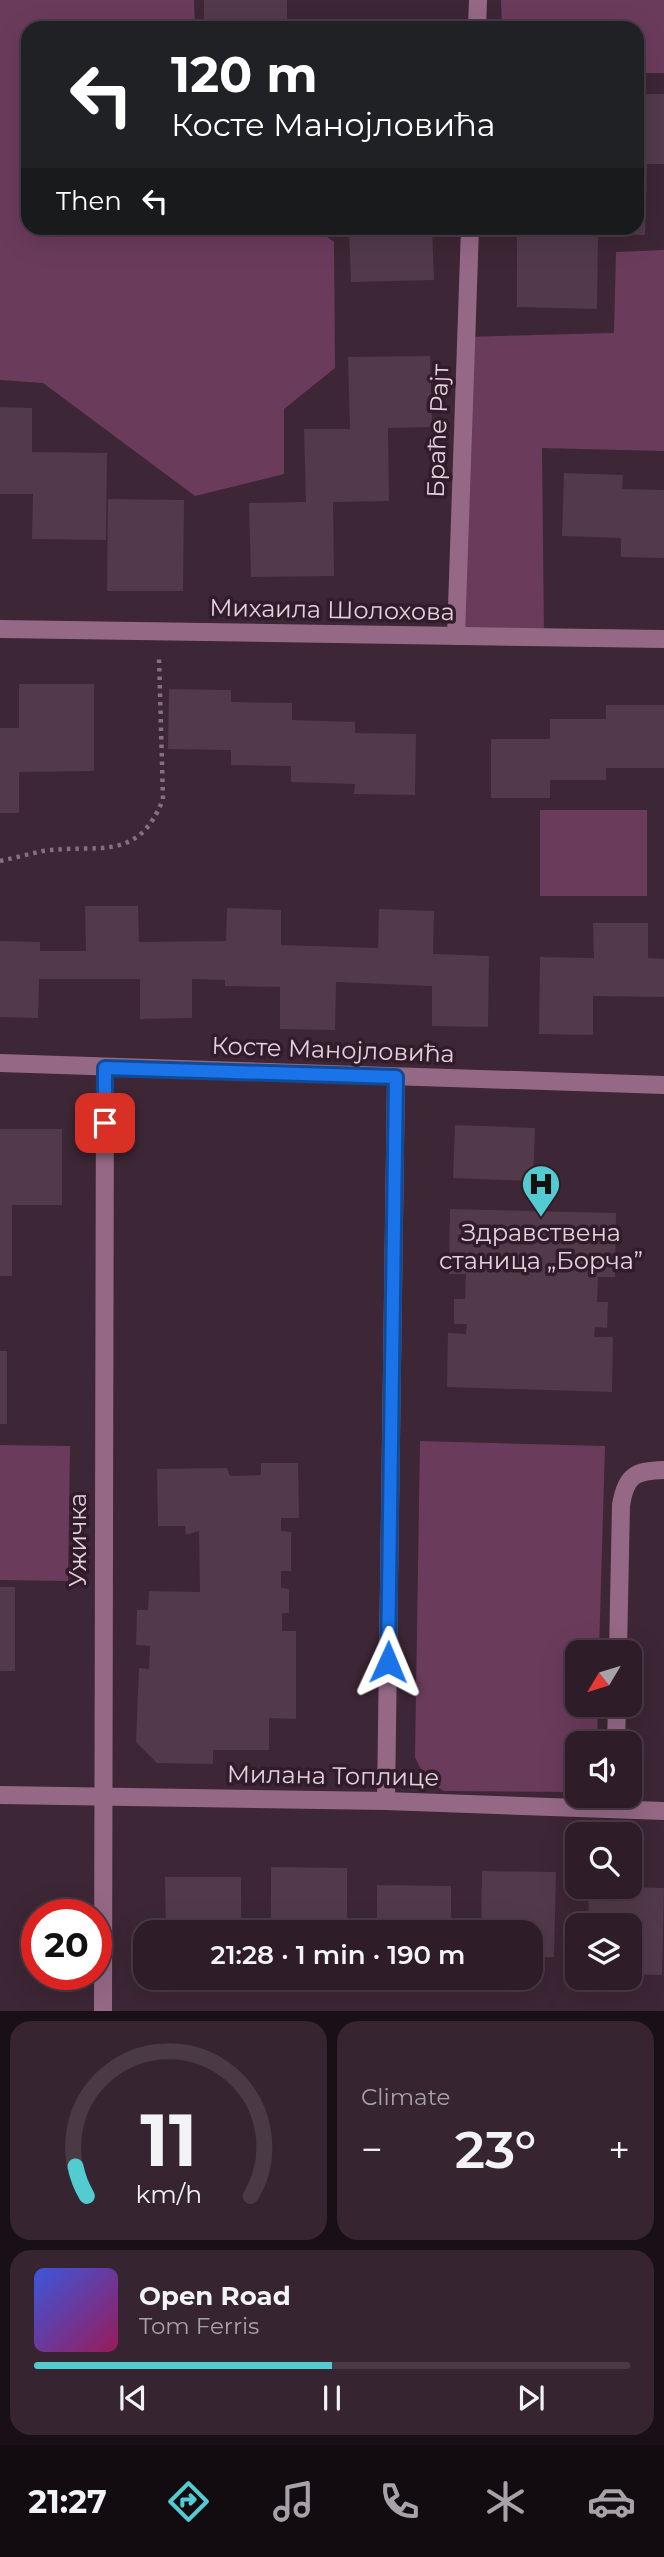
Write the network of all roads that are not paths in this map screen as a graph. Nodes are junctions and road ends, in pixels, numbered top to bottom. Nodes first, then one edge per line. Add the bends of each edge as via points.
1 (478, 0) edge
2 (477, 21) edge
3 (470, 235) edge
4 (0, 629) edge
5 (456, 636) junction
6 (664, 639) edge
7 (0, 1063) edge
8 (105, 1068) junction
9 (396, 1077) junction
10 (664, 1085) edge
11 (664, 1470) edge
12 (618, 1640) edge
13 (0, 1795) edge
14 (102, 1797) junction
15 (386, 1801) junction
16 (565, 1802) edge
17 (642, 1807) edge
18 (664, 1811) edge
19 (103, 2011) edge

1 - 2 street
3 - 5 street, Браће Рајт
4 - 5 street, Михаила Шолохова
5 - 6 street, Михаила Шолохова
7 - 8 street, Косте Манојловића
8 - 9 street, Косте Манојловића
8 - 14 street, Ужичка
9 - 10 street, Косте Манојловића
9 - 15 street
11 - 12 street via 631,1477 624,1487
13 - 14 street, Милана Топлице
14 - 15 street, Милана Топлице
14 - 19 street, Ужичка
15 - 16 street, Милана Топлице
17 - 18 street, Милана Топлице

